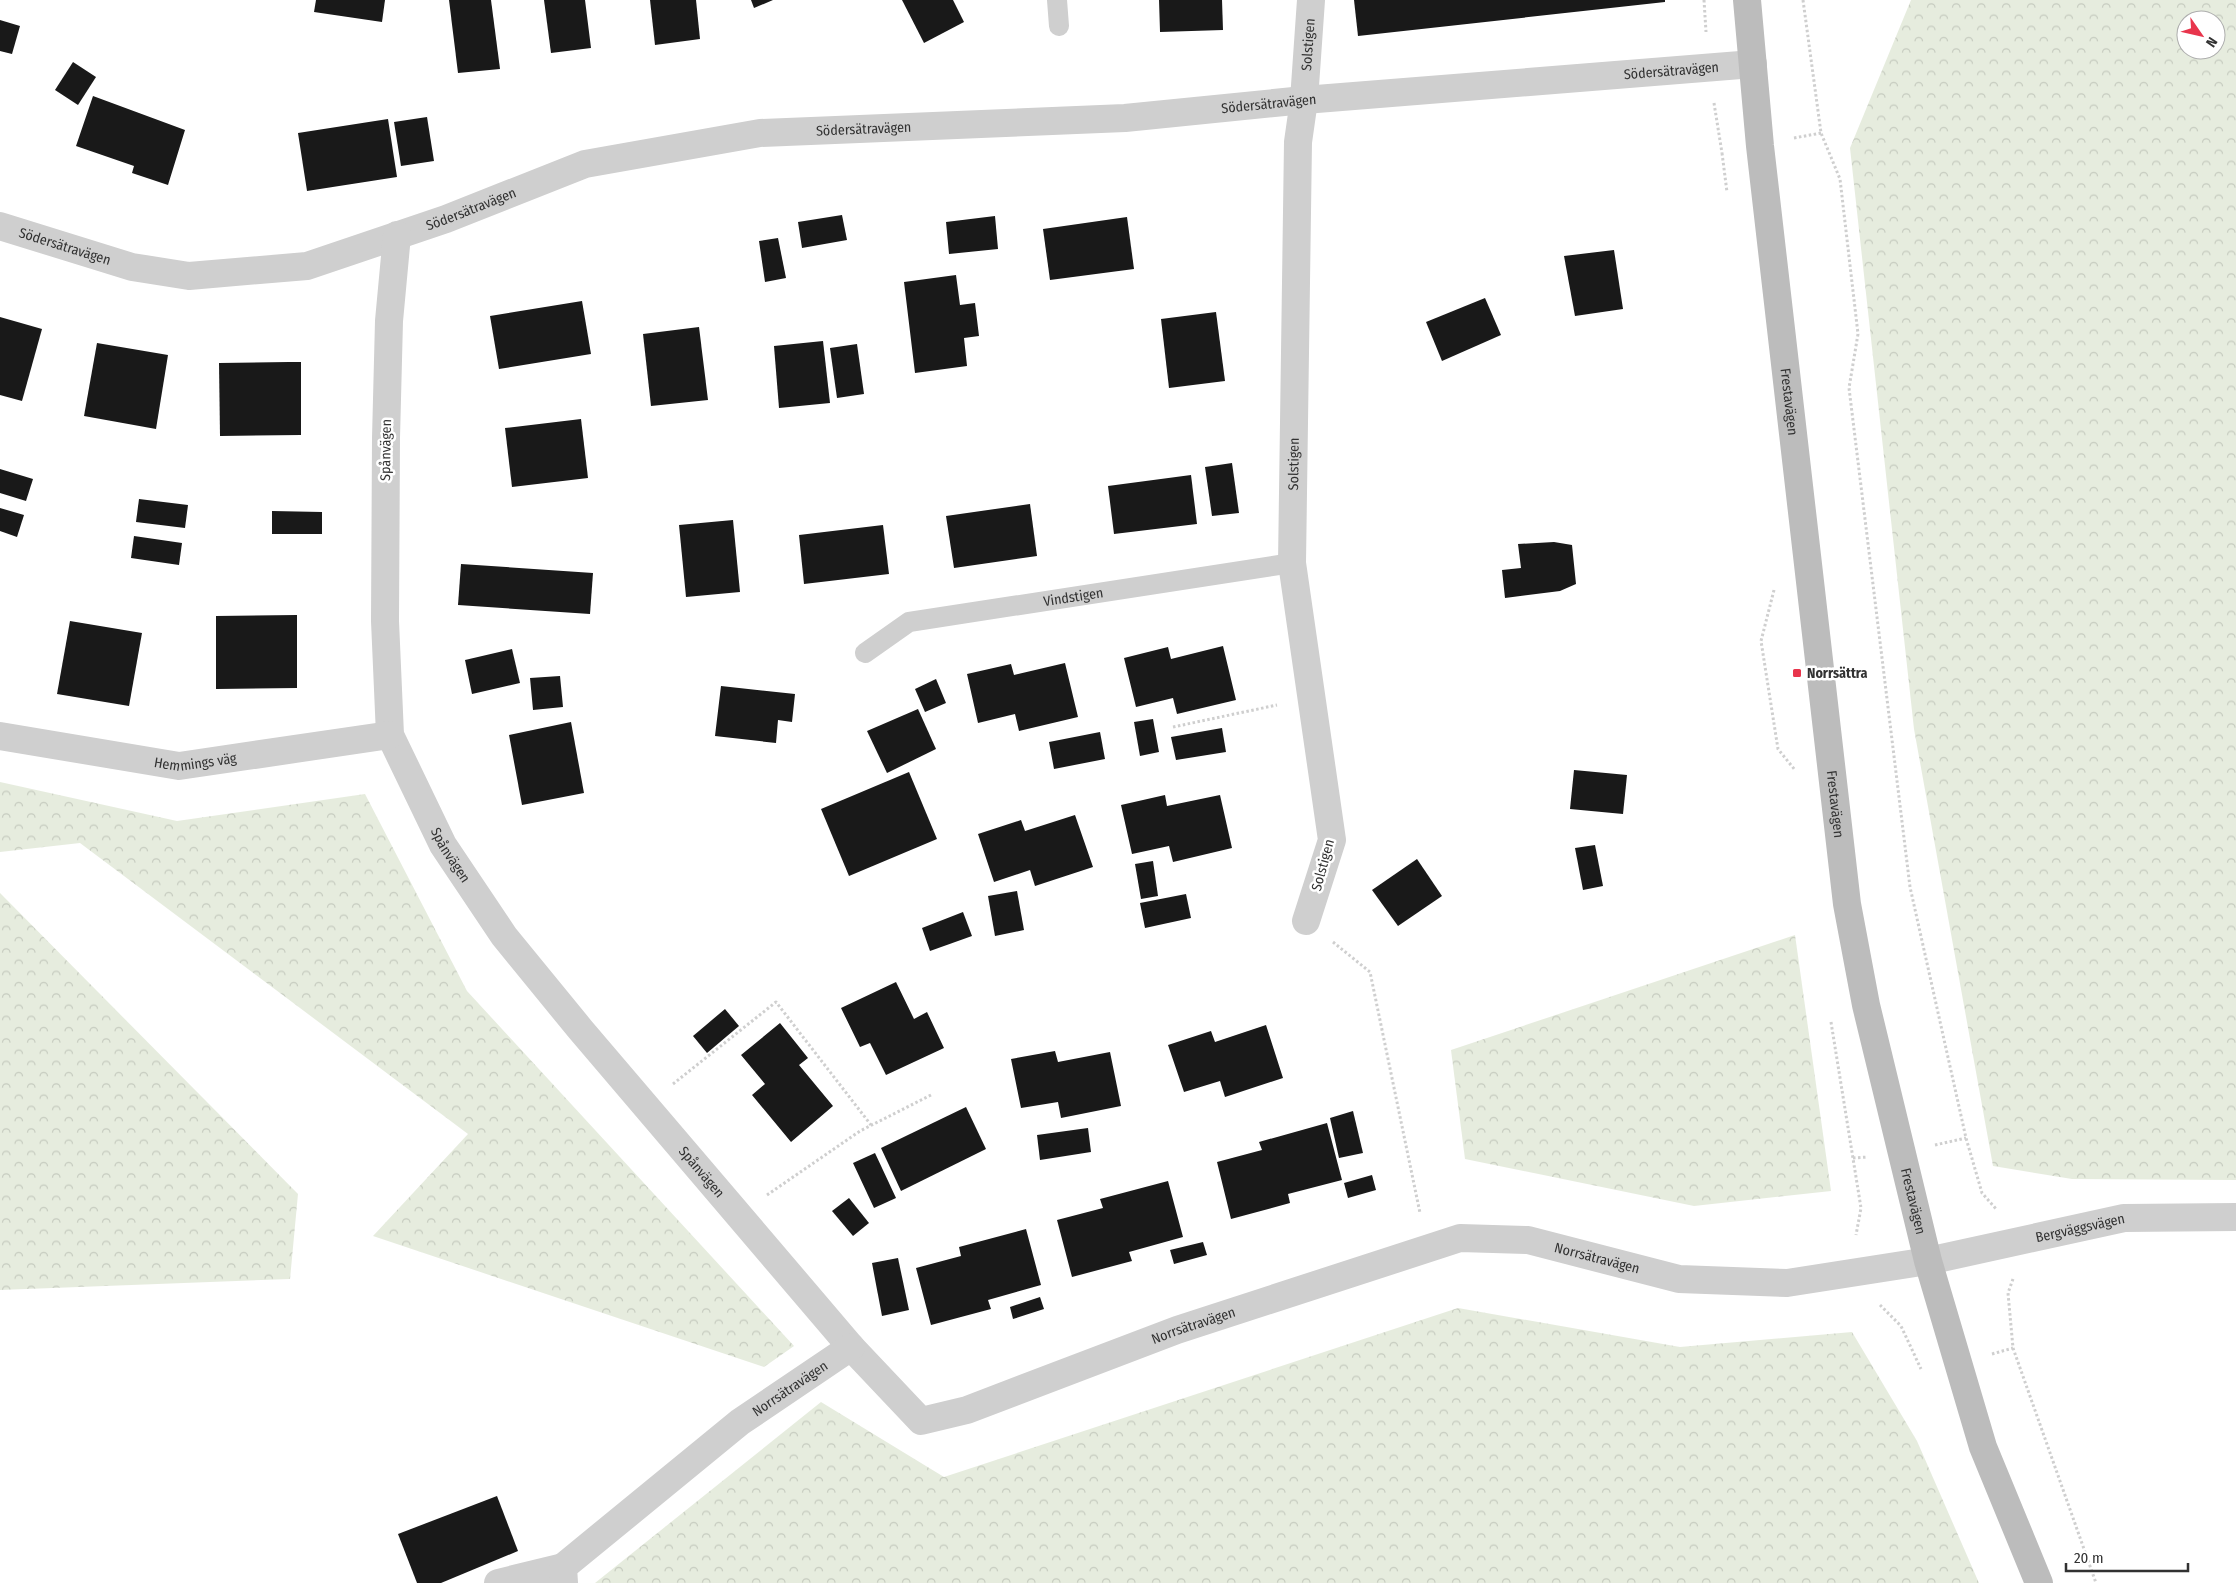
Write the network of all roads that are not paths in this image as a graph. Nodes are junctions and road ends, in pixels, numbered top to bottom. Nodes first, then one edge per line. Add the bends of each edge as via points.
1 (1057, 0) edge
2 (1311, 0) edge
3 (1747, 0) edge
4 (1059, 26) dead end
5 (1753, 64) junction
6 (1304, 100) junction
7 (0, 226) edge
8 (398, 235) junction
9 (1292, 563) junction
10 (865, 653) dead end
11 (0, 736) edge
12 (390, 736) junction
13 (1306, 922) road end
14 (2236, 1217) edge
15 (1928, 1261) junction
16 (851, 1347) junction
17 (564, 1575) edge
18 (498, 1583) edge
19 (2039, 1583) edge

1 - 4 lane
2 - 6 street, Solstigen
3 - 5 street, Frestavägen
5 - 6 street, Södersätravägen
5 - 15 street, Frestavägen via 1847,904 1866,1005
6 - 8 street, Södersätravägen via 1125,118 760,133 585,164
6 - 9 street, Solstigen via 1298,142
7 - 8 street, Södersätravägen via 132,267 189,276 307,266
8 - 12 street, Spånvägen via 389,321 386,438 385,621
9 - 10 lane, Vindstigen via 909,622
9 - 13 street, Solstigen via 1332,840
11 - 12 street, Hemmings väg via 179,766
12 - 16 street, Spånvägen via 442,845 504,936
14 - 15 street, Bergväggsvägen via 2124,1218
15 - 16 street, Norrsätravägen via 1786,1283 1679,1279 1528,1240 1460,1238 1176,1330 967,1410 921,1422
15 - 19 street, Frestavägen via 1983,1448
16 - 17 street, Norrsätravägen via 740,1422
17 - 18 street, Norrsätravägen

